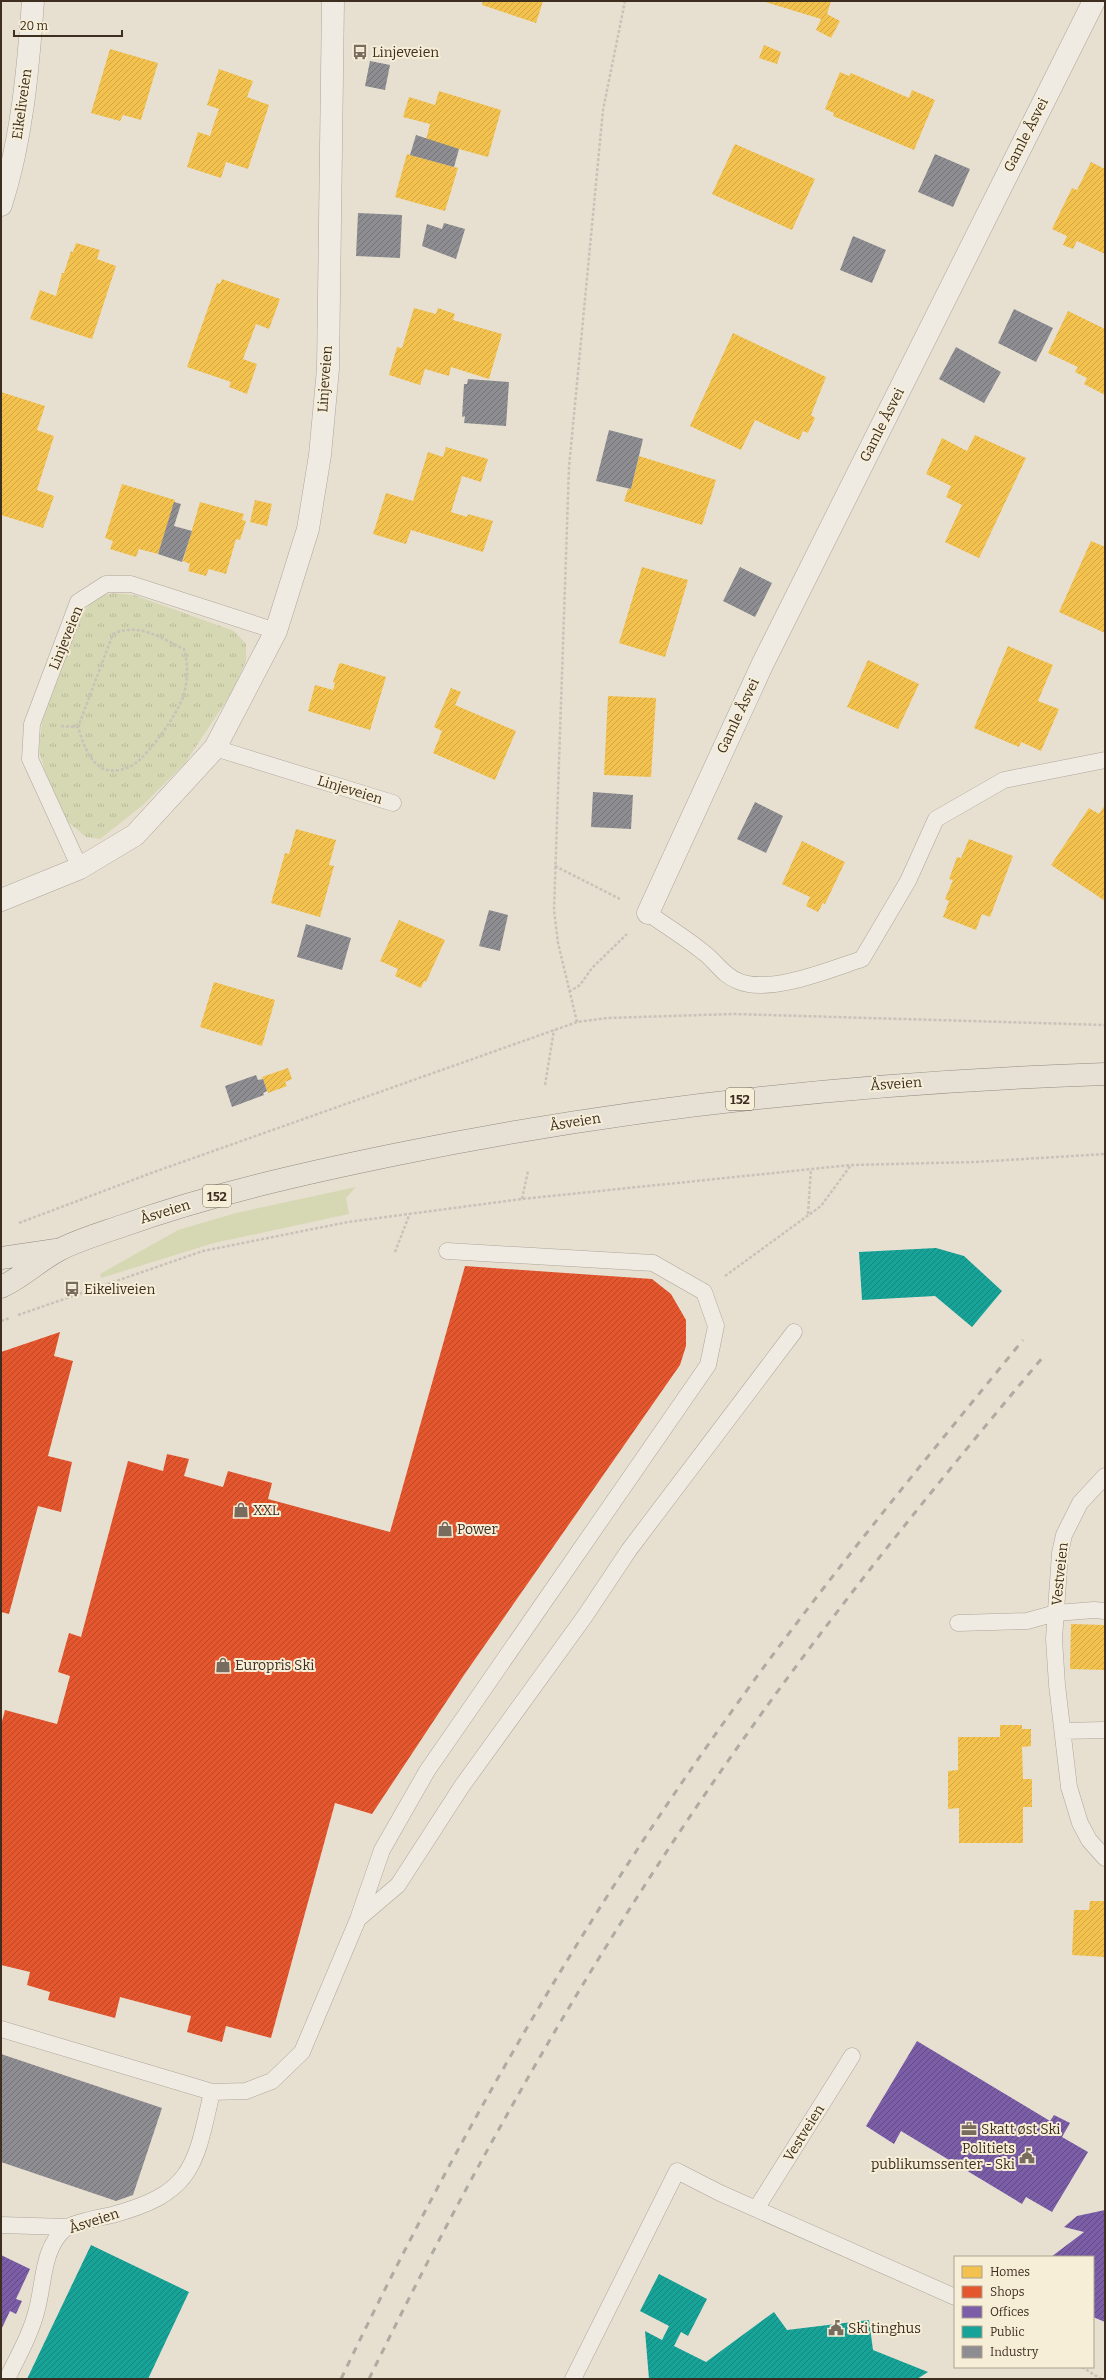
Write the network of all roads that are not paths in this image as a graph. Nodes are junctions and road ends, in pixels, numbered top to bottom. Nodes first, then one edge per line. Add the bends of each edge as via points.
1 (33, 1) edge
2 (333, 1) edge
3 (1094, 1) edge
4 (1, 205) edge
5 (276, 630) junction
6 (215, 748) junction
7 (1105, 760) edge
8 (392, 804) dead end
9 (80, 868) junction
10 (1, 900) edge
11 (648, 913) joint
12 (1105, 1074) edge
13 (59, 1250) junction
14 (447, 1251) dead end
15 (1, 1258) edge
16 (1, 1287) edge
17 (794, 1332) dead end
18 (1105, 1476) edge
19 (1105, 1611) edge
20 (1056, 1613) junction
21 (958, 1623) dead end
22 (1105, 1730) edge
23 (1063, 1732) junction
24 (1105, 1858) edge
25 (358, 1919) junction
26 (1, 2029) edge
27 (852, 2056) dead end
28 (212, 2092) junction
29 (756, 2209) junction
30 (1, 2225) edge
31 (66, 2227) junction
32 (954, 2297) edge
33 (7, 2379) edge
34 (573, 2379) edge

1 - 4 street, Eikeliveien via 26,87 12,169
2 - 5 street, Linjeveien via 328,369 320,455 308,529
3 - 11 street, Gamle Åsvei via 763,663
5 - 6 street, Linjeveien
5 - 9 lane, Linjeveien via 131,584 106,584 78,602 32,724 30,759
6 - 8 lane, Linjeveien
6 - 9 street, Linjeveien via 135,835
7 - 11 lane via 1004,780 936,819 908,881 862,959 763,985 739,982 724,974 705,952
9 - 10 street, Linjeveien
12 - 13 main road, Åsveien / 152 via 840,1088 668,1108 479,1137 240,1190 166,1211
13 - 15 main road, Åsveien / 152
13 - 16 main road, Åsveien / 152 via 13,1282
14 - 25 lane via 653,1263 704,1292 716,1326 708,1365 427,1771 382,1850
17 - 25 lane via 629,1550 585,1616 462,1786 398,1885
18 - 20 lane, Vestveien via 1080,1503 1064,1535 1060,1553
19 - 20 lane, Vestveien
20 - 21 lane via 1027,1621
20 - 23 lane, Vestveien via 1054,1639
22 - 23 lane
23 - 24 lane, Vestveien via 1069,1787 1075,1809 1089,1840
25 - 28 lane via 302,2052 272,2081 246,2091
26 - 28 lane
27 - 29 lane, Vestveien
28 - 31 lane, Åsveien via 201,2143 190,2169 175,2186 157,2200 137,2208
29 - 32 lane
29 - 34 lane via 677,2171
30 - 31 lane
31 - 33 lane, Åsveien via 44,2265 37,2309

